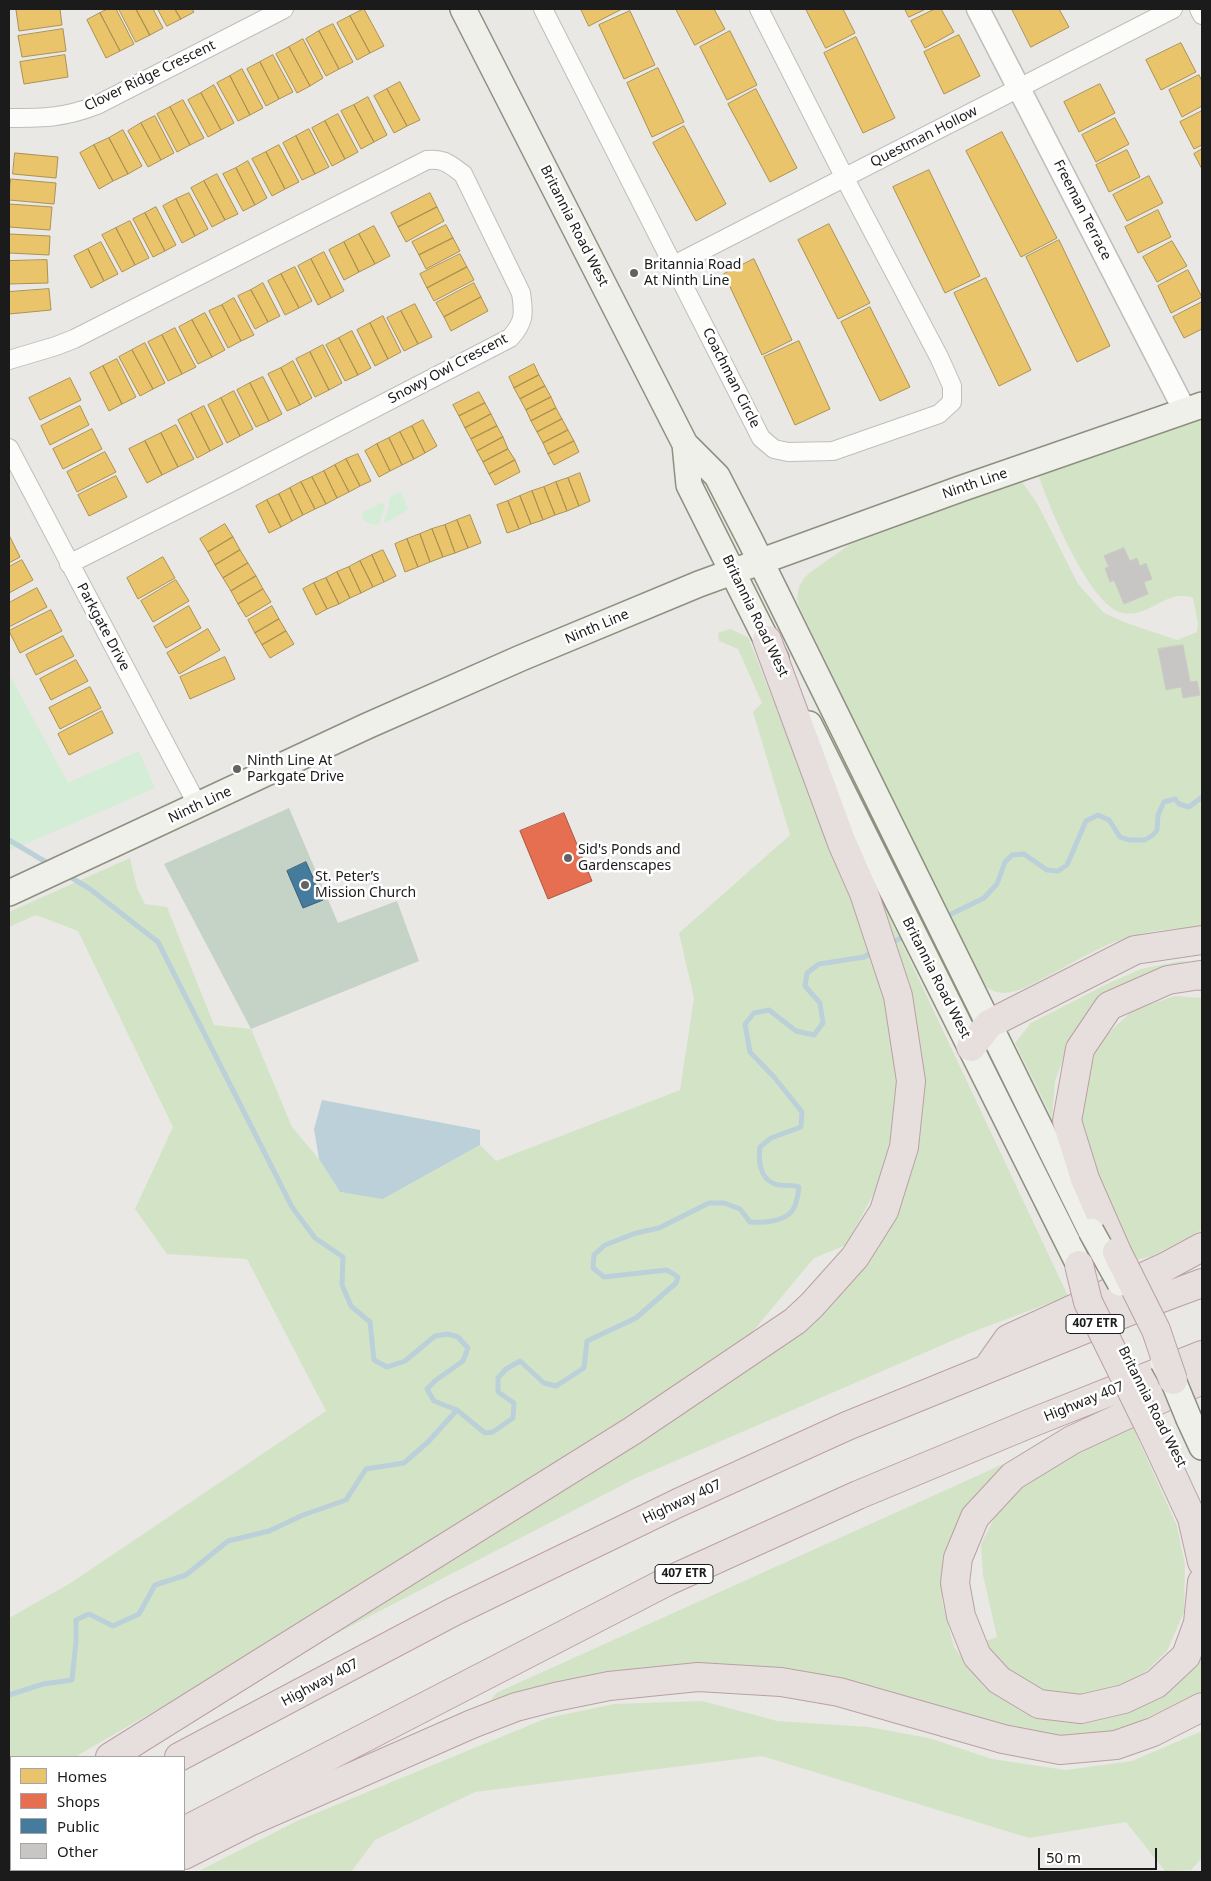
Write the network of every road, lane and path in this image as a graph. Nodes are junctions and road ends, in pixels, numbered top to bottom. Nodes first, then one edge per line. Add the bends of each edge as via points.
1 (284, 9) edge
2 (463, 9) edge
3 (543, 9) edge
4 (758, 9) edge
5 (978, 9) edge
6 (1173, 9) edge
7 (1199, 9) edge
8 (1202, 14) edge
9 (1019, 89) junction
10 (9, 118) edge
11 (845, 178) junction
12 (674, 265) junction
13 (9, 360) edge
14 (1194, 408) edge
15 (684, 444) junction
16 (9, 448) edge
17 (761, 562) junction
18 (69, 564) junction
19 (734, 572) junction
20 (767, 640) junction
21 (198, 806) junction
22 (17, 890) edge
23 (1202, 940) edge
24 (1202, 976) edge
25 (988, 1024) junction
26 (970, 1047) junction
27 (1202, 1247) edge
28 (1073, 1254) joint
29 (1202, 1283) edge
30 (1202, 1355) edge
31 (988, 1368) junction
32 (1173, 1380) junction
33 (1202, 1380) edge
34 (1158, 1430) junction
35 (1202, 1447) edge
36 (1202, 1508) edge
37 (1202, 1562) edge
38 (1202, 1582) edge
39 (1202, 1707) edge
40 (112, 1756) edge
41 (182, 1756) edge
42 (185, 1830) edge
43 (185, 1854) edge

1 - 10 street, Clover Ridge Crescent via 97,105 74,114
2 - 15 main road, Britannia Road West
3 - 12 street, Coachman Circle
4 - 11 street, Coachman Circle
5 - 9 street, Freeman Terrace
6 - 9 street, Questman Hollow
7 - 8 street
9 - 11 street, Questman Hollow
9 - 14 street, Freeman Terrace
11 - 12 street, Questman Hollow
11 - 12 street, Coachman Circle via 952,386 952,402 939,414 833,451 788,452 774,449 761,438
13 - 18 street, Snowy Owl Crescent via 74,339 427,160 439,159 463,174 521,293 524,310 520,327 510,338
14 - 17 main road, Ninth Line
15 - 17 main road, Britannia Road West via 717,476
15 - 19 main road, Britannia Road West via 689,485
16 - 18 street, Parkgate Drive
17 - 19 main road, Ninth Line
17 - 25 main road, Britannia Road West
18 - 21 street, Parkgate Drive
19 - 20 main road, Britannia Road West
19 - 21 main road, Ninth Line via 521,658
20 - 26 main road, Britannia Road West
20 - 40 highway via 864,894 898,996 911,1081 904,1147 884,1211 855,1257 795,1321 632,1431
21 - 22 main road, Ninth Line
23 - 25 highway via 1135,950
24 - 32 highway, bridge via 1168,980 1109,1006 1080,1049 1067,1121 1085,1179 1156,1330
25 - 26 highway
25 - 32 main road, Britannia Road West, bridge via 1091,1231
26 - 28 main road, Britannia Road West
27 - 31 highway via 1008,1339
28 - 34 highway, bridge via 1088,1302
29 - 31 highway, Highway 407 / 407 ETR
30 - 42 highway, Highway 407 / 407 ETR via 867,1492 668,1581
31 - 41 highway, Highway 407 / 407 ETR via 846,1426 669,1508 453,1612
32 - 35 main road, Britannia Road West, bridge
33 - 38 highway via 1072,1440 1013,1476 975,1517 958,1558 955,1583 961,1616 977,1656 999,1680 1039,1704 1081,1709 1124,1699 1156,1684 1186,1656 1198,1623
34 - 36 main road, Britannia Road West
34 - 37 highway via 1192,1518
39 - 43 highway via 1153,1732 1116,1746 1060,1750 1003,1739 838,1692 781,1682 698,1677 610,1686 516,1707 472,1724 249,1822

